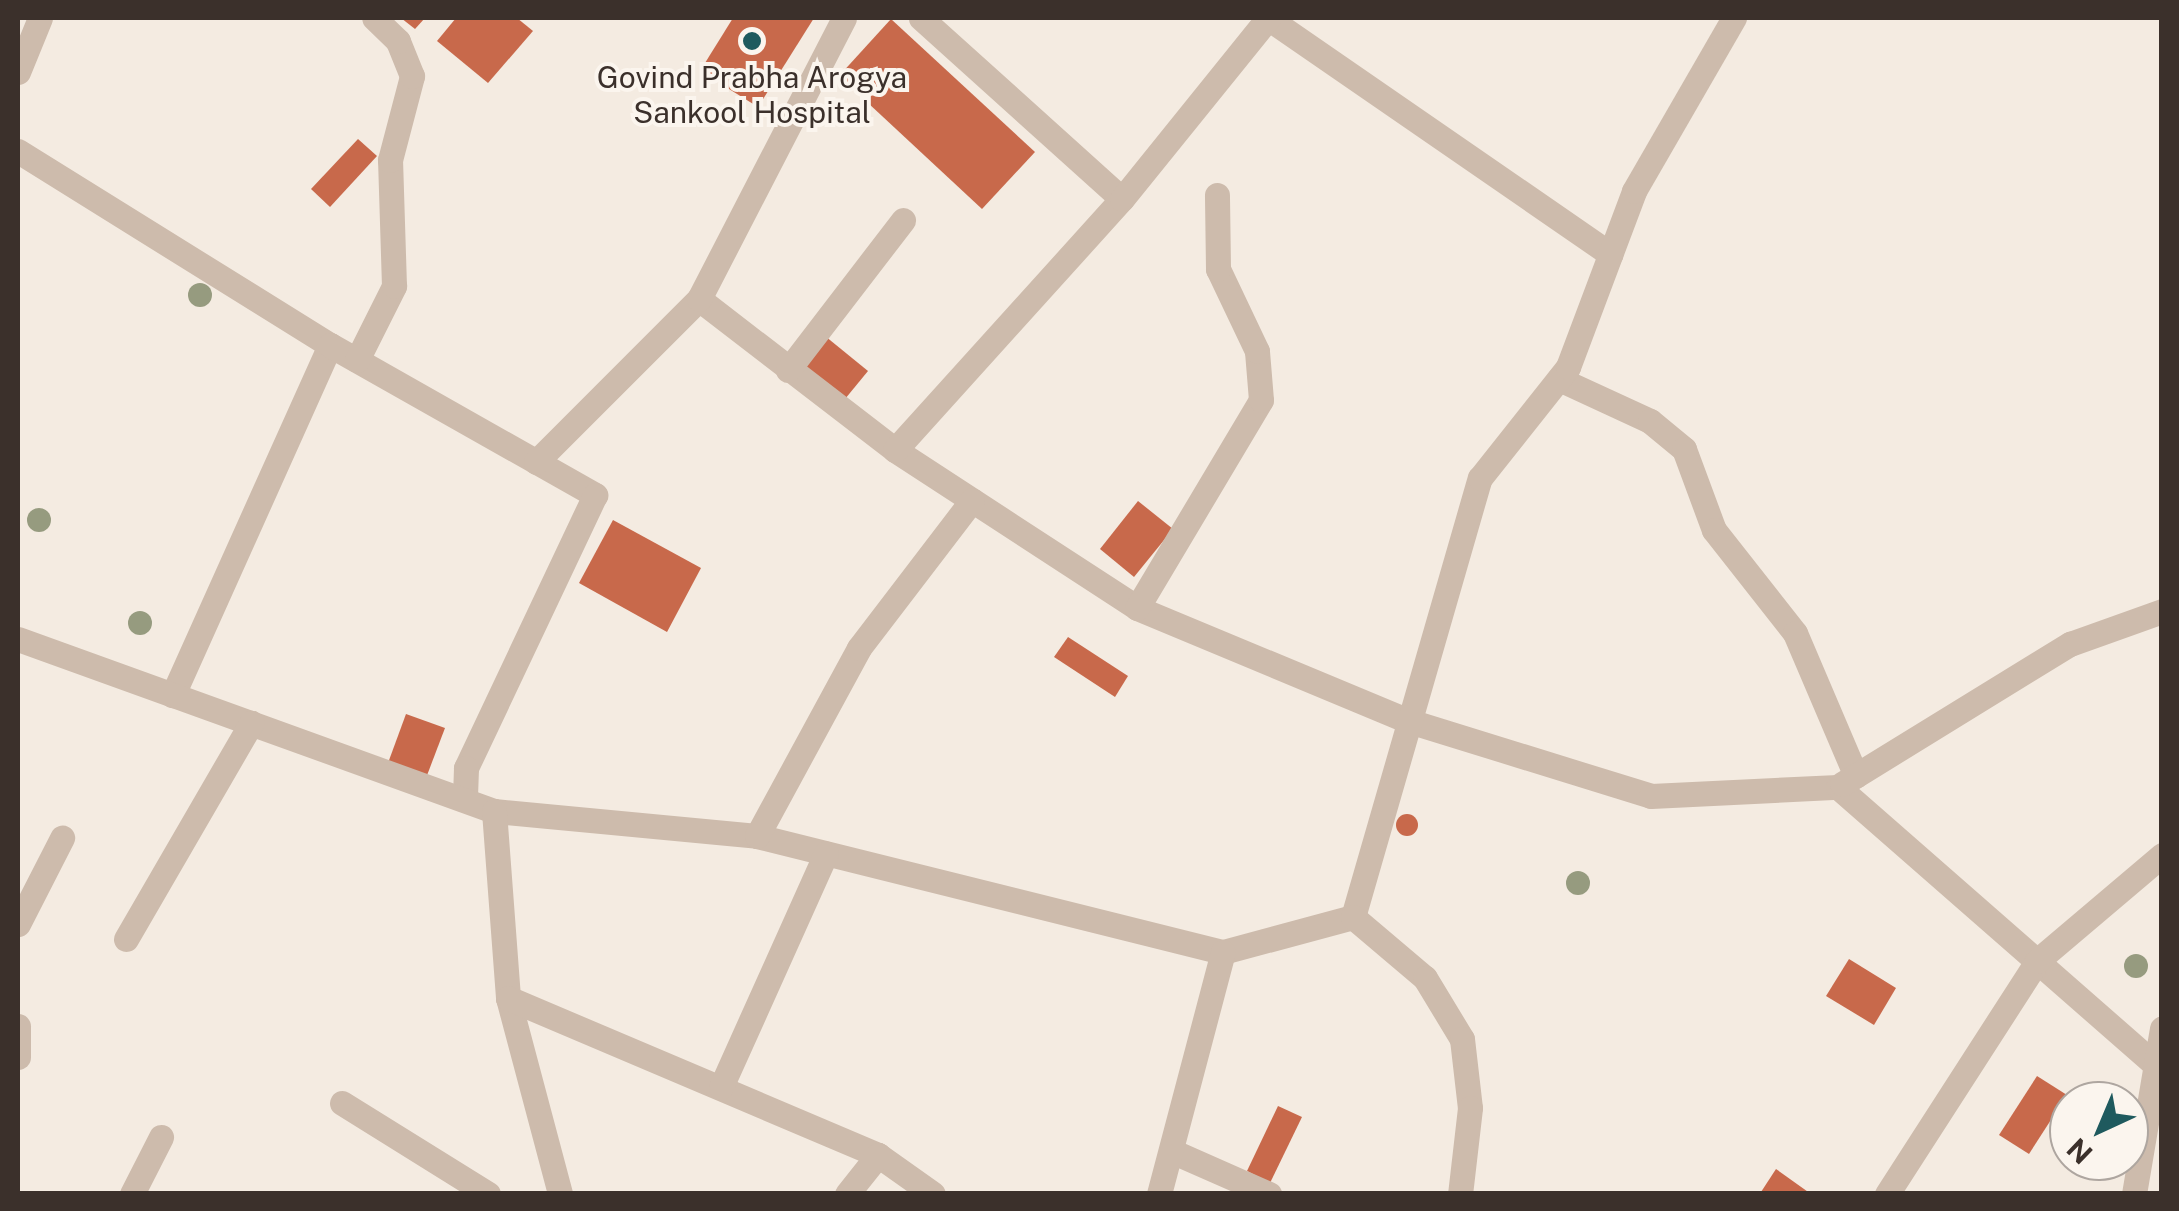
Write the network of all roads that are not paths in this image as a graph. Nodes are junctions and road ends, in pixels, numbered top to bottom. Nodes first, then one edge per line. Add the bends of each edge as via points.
1 (40, 18) edge
2 (374, 18) edge
3 (844, 18) edge
4 (922, 18) edge
5 (1268, 18) edge
6 (1734, 18) edge
7 (18, 72) edge
8 (18, 151) edge
9 (1217, 195) dead end
10 (1122, 199) junction
11 (903, 220) dead end
12 (1610, 254) junction
13 (699, 299) junction
14 (330, 344) junction
15 (357, 360) junction
16 (788, 370) junction
17 (1559, 379) junction
18 (896, 450) junction
19 (536, 462) junction
20 (972, 500) junction
21 (1137, 608) junction
22 (2162, 612) edge
23 (18, 639) edge
24 (173, 694) junction
25 (1409, 722) junction
26 (251, 723) junction
27 (1847, 782) junction
28 (465, 799) junction
29 (494, 811) junction
30 (758, 836) junction
31 (62, 838) dead end
32 (826, 853) junction
33 (2162, 855) edge
34 (1352, 917) junction
35 (18, 924) edge
36 (126, 939) dead end
37 (1223, 952) junction
38 (2038, 962) junction
39 (508, 998) junction
40 (18, 1026) edge
41 (2162, 1028) edge
42 (18, 1058) edge
43 (2150, 1060) junction
44 (721, 1088) junction
45 (342, 1103) dead end
46 (162, 1137) dead end
47 (1176, 1153) junction
48 (878, 1155) junction
49 (132, 1194) edge
50 (488, 1194) edge
51 (560, 1194) edge
52 (848, 1194) edge
53 (933, 1194) edge
54 (1159, 1194) edge
55 (1269, 1194) edge
56 (1460, 1194) edge
57 (1887, 1194) edge
58 (2134, 1194) edge

1 - 7 street
2 - 15 street via 398,40 412,76 390,160 396,275 386,314
3 - 13 street
4 - 10 street
5 - 10 street
5 - 12 street
6 - 12 street via 1634,191
8 - 14 street
9 - 21 street via 1218,269 1258,352 1261,400
10 - 18 street
11 - 16 street
12 - 17 street
13 - 16 street
13 - 19 street
14 - 15 street
14 - 24 street
15 - 19 street
16 - 18 street
17 - 25 street via 1480,478
17 - 27 street via 1650,421 1684,450 1714,530 1795,633
18 - 20 street
19 - 28 street via 595,495 466,768
20 - 21 street
20 - 30 street via 859,648
21 - 25 street
22 - 27 street via 2070,644
23 - 24 street
24 - 26 street
25 - 27 street via 1651,796
25 - 34 street
26 - 28 street
26 - 36 street
27 - 38 street
28 - 29 street
29 - 30 street
29 - 39 street
30 - 32 street
31 - 35 street
32 - 37 street
32 - 44 street
33 - 38 street
34 - 37 street
34 - 56 street via 1425,978 1462,1038 1470,1108
37 - 47 street
38 - 43 street
38 - 57 street
39 - 44 street
39 - 51 street
40 - 42 street
41 - 43 street
43 - 58 street
44 - 48 street
45 - 50 street
46 - 49 street
47 - 54 street
47 - 55 street
48 - 52 street
48 - 53 street

